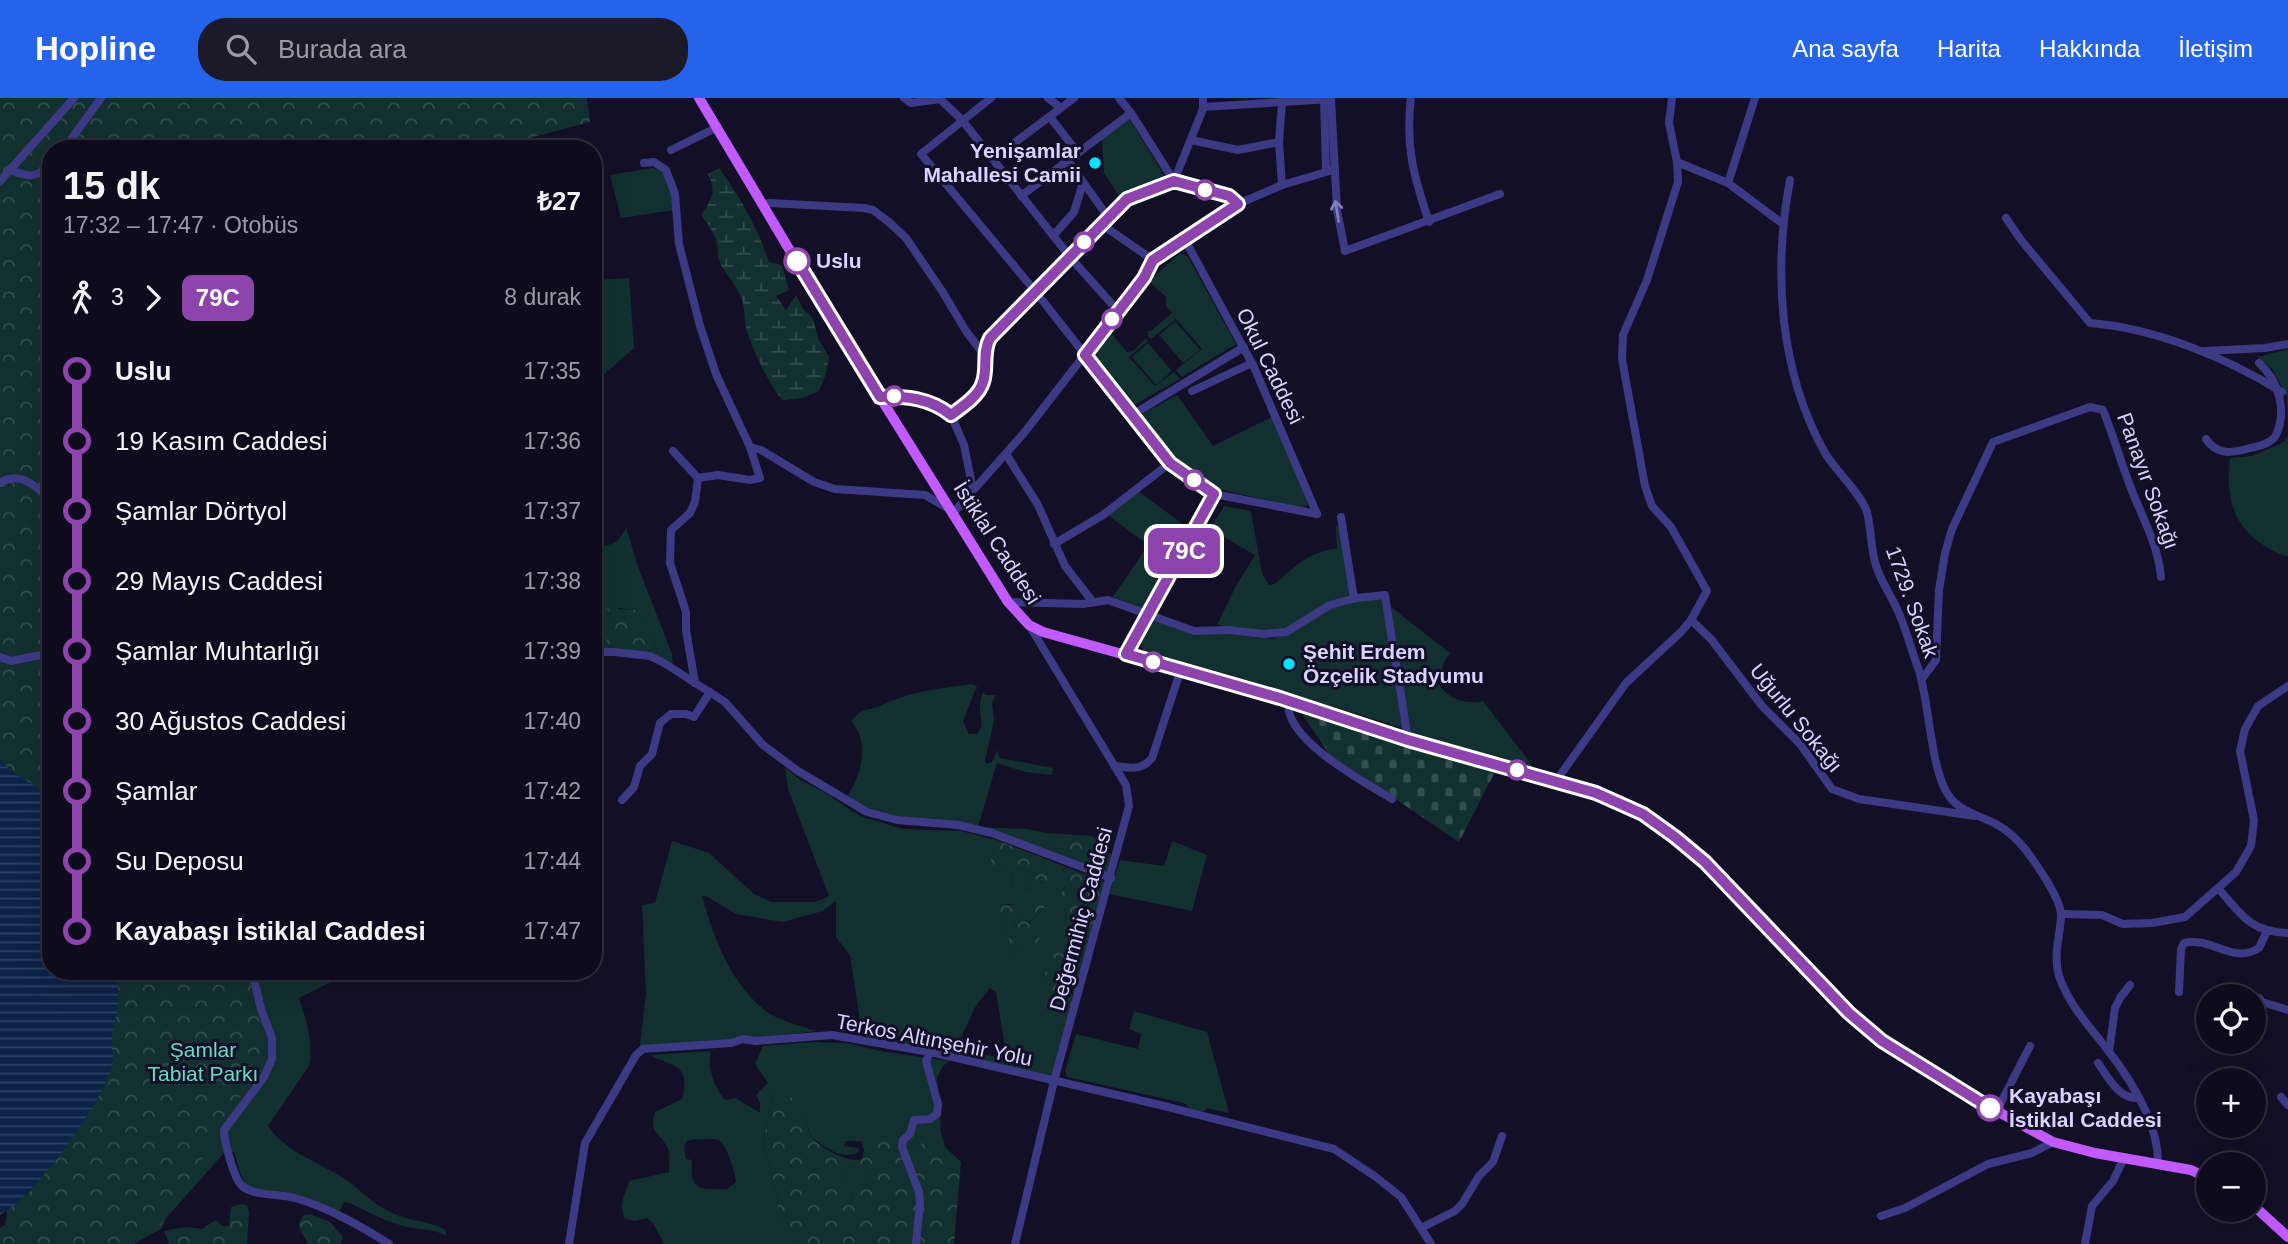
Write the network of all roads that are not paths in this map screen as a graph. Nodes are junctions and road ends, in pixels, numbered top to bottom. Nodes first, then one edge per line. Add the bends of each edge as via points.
1 (74, 98) edge
2 (101, 98) edge
3 (699, 98) edge
4 (904, 98) edge
5 (991, 98) edge
6 (1048, 98) edge
7 (1074, 98) edge
8 (1119, 98) edge
9 (1410, 98) edge
10 (1672, 98) edge
11 (1755, 98) edge
12 (1327, 99) edge
13 (1203, 102) edge
14 (1282, 103) junction
15 (1061, 108) junction
16 (1131, 113) junction
17 (1049, 117) junction
18 (962, 120) junction
19 (718, 127) junction
20 (71, 140) edge
21 (1191, 140) junction
22 (1279, 142) junction
23 (671, 150) dead end
24 (1078, 153) junction
25 (993, 159) junction
26 (1068, 161) junction
27 (1677, 162) junction
28 (644, 163) dead end
29 (10, 170) junction
30 (1330, 171) junction
31 (42, 172) edge
32 (1790, 180) dead end
33 (0, 181) edge
34 (1174, 181) junction
35 (1083, 183) junction
36 (1728, 183) junction
37 (1282, 185) junction
38 (1500, 194) dead end
39 (1021, 196) junction
40 (764, 204) junction
41 (1238, 204) junction
42 (1108, 217) junction
43 (2006, 218) dead end
44 (1429, 222) junction
45 (1101, 224) junction
46 (1783, 224) junction
47 (1053, 236) junction
48 (1184, 238) junction
49 (1070, 257) junction
50 (1153, 260) junction
51 (1035, 291) junction
52 (1118, 311) junction
53 (2288, 344) edge
54 (1244, 347) junction
55 (2202, 351) junction
56 (984, 355) junction
57 (1085, 355) junction
58 (1252, 363) junction
59 (2259, 363) dead end
60 (1192, 391) dead end
61 (2282, 392) junction
62 (880, 397) junction
63 (951, 415) junction
64 (1132, 415) junction
65 (2206, 439) dead end
66 (750, 447) junction
67 (673, 451) dead end
68 (1006, 453) junction
69 (1170, 463) junction
70 (698, 478) junction
71 (0, 483) edge
72 (935, 483) junction
73 (973, 490) junction
74 (42, 492) edge
75 (1214, 494) junction
76 (925, 495) junction
77 (954, 512) junction
78 (1341, 517) dead end
79 (1054, 544) junction
80 (2161, 578) dead end
81 (1354, 599) junction
82 (1008, 602) junction
83 (1093, 602) junction
84 (1150, 614) junction
85 (1691, 620) junction
86 (1029, 625) junction
87 (602, 652) edge
88 (1126, 654) junction
89 (42, 655) edge
90 (0, 657) edge
91 (1181, 670) junction
92 (1922, 679) junction
93 (695, 683) junction
94 (2288, 685) edge
95 (710, 692) junction
96 (1289, 701) junction
97 (1408, 740) junction
98 (1115, 766) junction
99 (1556, 781) junction
100 (622, 800) dead end
101 (1392, 800) dead end
102 (1978, 817) junction
103 (1111, 878) junction
104 (2219, 889) junction
105 (2062, 914) junction
106 (2267, 931) junction
107 (2288, 933) edge
108 (254, 980) edge
109 (2130, 985) dead end
110 (2179, 992) dead end
111 (2266, 1003) edge
112 (2288, 1010) edge
113 (2030, 1046) dead end
114 (930, 1052) junction
115 (2109, 1052) junction
116 (2098, 1063) dead end
117 (1054, 1081) junction
118 (2281, 1097) dead end
119 (2139, 1098) junction
120 (2288, 1105) edge
121 (1996, 1112) junction
122 (1502, 1136) dead end
123 (2053, 1142) junction
124 (2124, 1157) junction
125 (2158, 1164) junction
126 (2196, 1172) edge
127 (1881, 1216) dead end
128 (2266, 1217) edge
129 (1421, 1228) junction
130 (2288, 1237) edge
131 (389, 1244) edge
132 (569, 1244) edge
133 (916, 1244) edge
134 (1015, 1244) edge
135 (1431, 1244) edge
136 (2085, 1244) edge

1 - 29 street
2 - 20 street
3 - 19 main road, İstiklal Caddesi
4 - 18 street via 911,103 940,99
5 - 18 street
6 - 15 street
7 - 15 street
8 - 16 street
9 - 44 street via 1412,169
10 - 27 street via 1669,123
11 - 36 street
12 - 14 street
12 - 30 street
13 - 14 street
13 - 21 street
14 - 22 street
15 - 17 street
16 - 24 street
16 - 34 street
17 - 24 street
17 - 25 street
18 - 25 street
18 - 51 street via 921,154
19 - 23 street
19 - 40 main road, İstiklal Caddesi
21 - 22 street via 1238,150
21 - 34 street
22 - 37 street
24 - 26 street
25 - 39 street
26 - 35 street
26 - 39 street
27 - 36 street
27 - 85 street via 1673,201 1623,335 1622,359 1652,506 1671,527 1707,591
28 - 66 street via 653,162 666,170 675,194 679,244 700,326 716,374
29 - 31 street via 26,176
29 - 33 street
30 - 37 street
44 -> 30 street via 1345,251
32 - 46 street, 1729. Sokak
34 - 41 street via 1229,196
34 - 42 street via 1127,199
35 - 42 street
35 - 47 street via 1074,212
36 - 46 street
37 - 41 street
38 - 44 street
39 - 47 street
40 - 56 street via 873,210 906,238
40 - 62 main road, İstiklal Caddesi
41 - 48 street
42 - 45 street
43 - 55 street via 2090,323 2122,327
45 - 49 street
45 - 50 street
46 - 92 street, 1729. Sokak via 1783,309 1794,381 1826,454 1867,510 1877,570 1900,615
47 - 49 street
48 - 50 street
48 - 54 street, Okul Caddesi
49 - 51 street
49 - 52 street
50 - 52 street
51 - 56 street via 990,338
51 - 57 street
52 - 57 street
53 - 55 street
54 - 58 street, Okul Caddesi
54 - 64 street
55 - 61 street via 2247,370
56 - 63 street via 980,389
57 - 64 street
57 - 68 street
58 - 60 street
58 - 75 street, Okul Caddesi via 1317,514
59 - 61 street
61 - 65 street via 2282,420 2268,443 2231,453 2216,449
62 - 63 street via 921,399
62 - 72 main road, İstiklal Caddesi
63 - 73 street via 964,446
64 - 69 street
66 - 70 street via 760,478
66 - 76 street via 835,489
67 - 70 street
68 - 73 street
68 - 79 street via 1038,505
69 - 75 street
69 - 79 street via 1103,515
70 - 93 street via 690,513 674,526 670,539 670,563 686,612
71 - 74 street via 8,478 24,479
72 - 76 street
72 - 77 main road, İstiklal Caddesi
73 - 77 street
75 - 84 street
76 - 77 street
77 - 82 main road, İstiklal Caddesi
78 - 81 street
79 - 83 street
80 - 92 street, Panayır Sokağı via 2154,540 2103,410 2091,407 1993,442 1952,529 1939,590 1936,660
81 - 84 street via 1330,605 1298,626 1275,634 1194,631
81 - 97 street via 1385,595
82 - 83 street
82 - 86 main road, İstiklal Caddesi
83 - 84 street via 1115,601
84 - 88 street
85 - 99 street via 1626,683
85 - 102 street, Uğurlu Sokağı via 1800,744 1832,789 1859,799
86 - 88 main road, İstiklal Caddesi
86 - 98 street, Değermihiç Caddesi
87 - 93 street via 650,656
88 - 91 main road, İstiklal Caddesi
89 - 90 street via 11,661
91 - 96 main road, İstiklal Caddesi
91 - 98 street via 1153,758 1136,769
92 - 102 street via 1943,786 1953,802
93 - 95 street
94 - 104 street via 2258,706 2245,729 2240,751 2254,820 2251,846
95 - 100 street via 694,717 671,714 660,723 652,754
95 - 103 street via 725,702 763,745 867,812 992,833
96 - 97 main road, İstiklal Caddesi
96 - 101 street via 1289,712 1312,746
97 - 99 main road, İstiklal Caddesi
98 - 103 street, Değermihiç Caddesi via 1126,785 1129,806
99 - 121 main road, İstiklal Caddesi via 1619,802 1675,837 1705,862 1849,1013 1882,1041
102 - 105 street via 2007,832 2024,848
103 - 117 street, Değermihiç Caddesi
104 - 105 street via 2185,917 2152,923 2123,924 2102,915
104 - 106 street via 2246,921
105 - 115 street via 2056,955 2059,975 2075,1010
106 - 107 street
106 - 110 street via 2259,948 2239,954 2197,942 2184,943
108 - 131 street via 272,1038 272,1059 224,1130 240,1184 251,1191 328,1209
109 - 115 street via 2115,1009
111 - 112 street
113 - 121 street
114 - 117 street, Terkos Altınşehir Yolu
114 - 132 street, Terkos Altınşehir Yolu via 832,1035 643,1049 585,1143
114 - 133 street via 926,1061 937,1114 915,1120 902,1147 919,1192
115 - 119 street
116 - 119 street via 2120,1092
117 - 129 street, Terkos Altınşehir Yolu via 1334,1149 1401,1197
117 - 134 street, Değermihiç Caddesi
118 - 120 street
119 - 125 street via 2156,1144
121 - 123 main road, İstiklal Caddesi
122 - 129 street via 1493,1162 1462,1204
123 - 124 main road, İstiklal Caddesi
123 - 127 street via 2032,1153 1988,1164
124 - 125 main road, İstiklal Caddesi
124 - 136 street via 2113,1181 2091,1209
125 - 126 main road, İstiklal Caddesi
128 - 130 main road
129 - 135 street, Terkos Altınşehir Yolu

